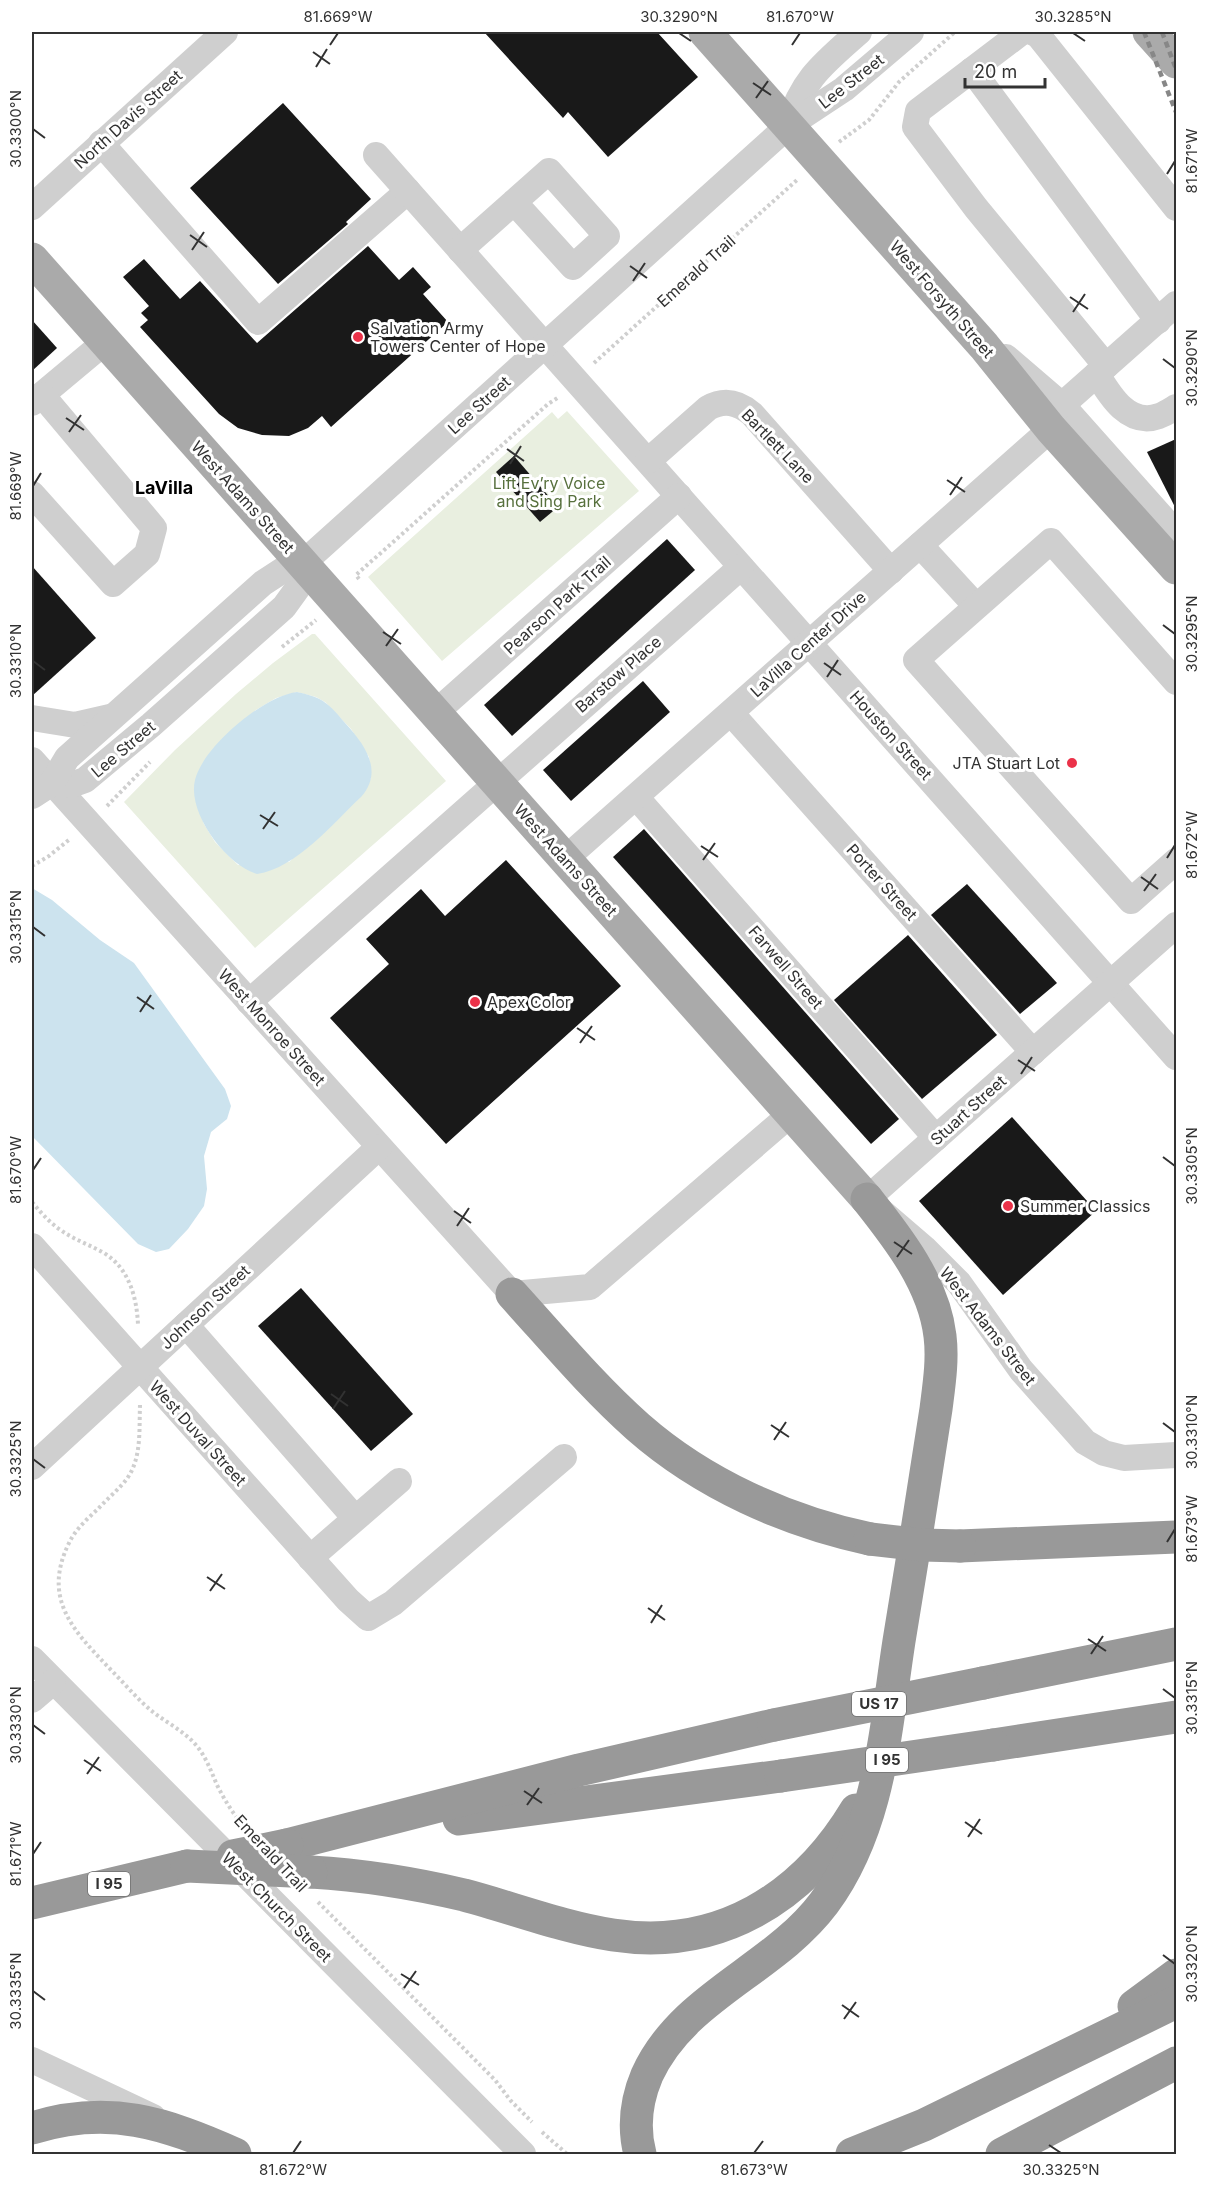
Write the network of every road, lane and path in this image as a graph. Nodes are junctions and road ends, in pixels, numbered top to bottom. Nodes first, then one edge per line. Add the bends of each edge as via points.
1 (225, 32) edge
2 (705, 32) edge
3 (859, 32) edge
4 (911, 32) edge
5 (955, 32) edge
6 (1022, 32) edge
7 (1032, 32) edge
8 (1149, 32) edge
9 (1176, 62) edge
10 (972, 70) junction
11 (788, 126) junction
12 (841, 141) dead end
13 (101, 143) junction
14 (376, 155) dead end
15 (804, 173) dead end
16 (408, 190) junction
17 (514, 202) dead end
18 (32, 207) edge
19 (1176, 208) edge
20 (460, 250) junction
21 (32, 259) edge
22 (1167, 312) edge
23 (105, 342) junction
24 (545, 345) junction
25 (587, 369) dead end
26 (1102, 370) junction
27 (567, 393) dead end
28 (37, 399) edge
29 (1176, 407) edge
30 (1057, 417) junction
31 (648, 461) junction
32 (32, 494) edge
33 (679, 496) junction
34 (1176, 533) edge
35 (920, 546) junction
36 (303, 564) junction
37 (741, 567) junction
38 (1176, 568) edge
39 (891, 571) junction
40 (360, 580) dead end
41 (976, 606) junction
42 (809, 644) junction
43 (1176, 682) edge
44 (731, 712) junction
45 (435, 713) junction
46 (116, 714) junction
47 (32, 717) edge
48 (32, 760) edge
49 (496, 782) junction
50 (42, 790) edge
51 (636, 797) junction
52 (71, 839) dead end
53 (565, 859) junction
54 (1176, 861) edge
55 (32, 866) edge
56 (1176, 925) edge
57 (1111, 983) junction
58 (249, 1002) junction
59 (1033, 1052) junction
60 (1176, 1058) edge
61 (791, 1114) junction
62 (936, 1138) junction
63 (379, 1147) junction
64 (867, 1199) junction
65 (32, 1202) edge
66 (32, 1246) edge
67 (512, 1294) junction
68 (186, 1325) junction
69 (138, 1329) dead end
70 (140, 1367) junction
71 (140, 1403) dead end
72 (1176, 1455) edge
73 (564, 1457) dead end
74 (32, 1467) edge
75 (399, 1481) dead end
76 (356, 1518) junction
77 (1176, 1537) edge
78 (310, 1558) junction
79 (1176, 1644) edge
80 (32, 1659) edge
81 (53, 1682) junction
82 (32, 1700) edge
83 (1176, 1717) edge
84 (884, 1736) junction
85 (243, 1826) dead end
86 (287, 1845) junction
87 (187, 1866) junction
88 (312, 1885) junction
89 (32, 1903) edge
90 (1176, 1975) edge
91 (1176, 2002) edge
92 (32, 2060) edge
93 (1176, 2064) edge
94 (1010, 2083) junction
95 (32, 2128) edge
96 (195, 2136) junction
97 (235, 2154) edge
98 (523, 2154) edge
99 (567, 2154) edge
100 (640, 2154) edge
101 (852, 2154) edge
102 (1002, 2154) edge

1 - 13 street, North Davis Street
2 - 11 main road, West Forsyth Street
3 - 11 street, Lee Street via 806,83
4 - 11 street, Lee Street via 844,89
5 - 12 path via 899,82 869,120
6 - 10 street
7 - 19 street
8 - 9 main road
10 - 22 street
10 - 26 street via 918,111 915,127
11 - 24 street, Lee Street
11 - 30 main road, West Forsyth Street via 966,325
13 - 16 street via 258,322
13 - 18 street, North Davis Street
14 - 16 street, Houston Street
15 - 25 path, Emerald Trail
16 - 20 street, Houston Street
17 - 20 street
20 - 24 street, Houston Street
21 - 23 main road, West Adams Street
22 - 26 street, LaVilla Center Drive
23 - 28 street
23 - 36 main road, West Adams Street
24 - 31 street, Houston Street
24 - 36 street, Lee Street
26 - 29 street via 1113,400 1134,417 1158,417
26 - 30 street, LaVilla Center Drive
27 - 40 path via 540,411 356,575
28 - 32 street via 154,528 147,554 112,584
30 - 34 street
30 - 35 street, LaVilla Center Drive
30 - 38 main road, West Forsyth Street
31 - 33 street, Houston Street
31 - 39 street, Bartlett Lane via 708,408 725,402 735,404 752,414
33 - 37 street, Houston Street
33 - 45 street, Pearson Park Trail
35 - 39 street, LaVilla Center Drive
35 - 41 street
36 - 45 main road, West Adams Street
36 - 46 street, Lee Street via 283,570 263,583
36 - 50 street, Lee Street via 297,589 284,607 151,725 85,780
37 - 42 street, Houston Street
37 - 49 street, Barstow Place
39 - 42 street, LaVilla Center Drive
41 - 43 street via 1051,541
41 - 54 street via 916,660 1131,902
42 - 44 street, LaVilla Center Drive
42 - 57 street, Houston Street
44 - 51 street, LaVilla Center Drive
44 - 59 street, Porter Street
45 - 49 main road, West Adams Street
46 - 47 street via 75,725
46 - 50 street, Lee Street via 67,758
48 - 50 street, West Monroe Street
49 - 53 main road, West Adams Street
49 - 58 street, Barstow Place
50 - 58 street, West Monroe Street
51 - 53 street, LaVilla Center Drive
51 - 62 street, Farwell Street
52 - 55 path
53 - 61 main road, West Adams Street
56 - 57 street, Stuart Street
57 - 59 street, Stuart Street
57 - 60 street, Houston Street
58 - 63 street, West Monroe Street
59 - 62 street, Stuart Street
61 - 64 main road, West Adams Street
61 - 67 street via 590,1287
62 - 64 street, Stuart Street
63 - 67 street, West Monroe Street
63 - 68 street, Johnson Street
64 - 72 street, West Adams Street via 942,1264 1021,1370 1084,1443 1104,1453 1135,1458
64 - 84 highway via 925,1287 940,1334 941,1356
65 - 69 path via 52,1224 107,1254 119,1266 135,1293
66 - 70 street, West Duval Street
67 - 77 highway, bridge via 603,1394 680,1459 764,1506 810,1523 870,1539 923,1545
68 - 70 street, Johnson Street
68 - 76 street
70 - 74 street, Johnson Street
70 - 78 street, West Duval Street
71 - 85 path, Emerald Trail via 139,1445 132,1470 82,1524 69,1544 60,1574 60,1595 67,1618 80,1638 152,1711 195,1744
73 - 78 street, West Duval Street via 393,1603 368,1618
75 - 76 street
76 - 78 street
79 - 86 highway, US 17, bridge via 774,1725
80 - 81 street, West Church Street
81 - 82 street
81 - 98 street, West Church Street
83 - 86 highway, I 95, bridge
84 - 88 highway via 856,1809 818,1862 789,1890 760,1908 690,1934 607,1934 407,1882 364,1876
84 - 100 highway via 865,1827 823,1904 797,1933 700,2007 660,2052 638,2102 636,2136
86 - 87 highway, I 95, bridge
87 - 88 highway, bridge
87 - 89 highway, I 95
88 - 99 path, Emerald Trail via 511,2101
90 - 94 highway via 1092,2034
91 - 94 highway
92 - 96 street
93 - 102 highway
94 - 101 highway via 924,2125
95 - 96 highway via 64,2120 114,2118 147,2121
96 - 97 highway

